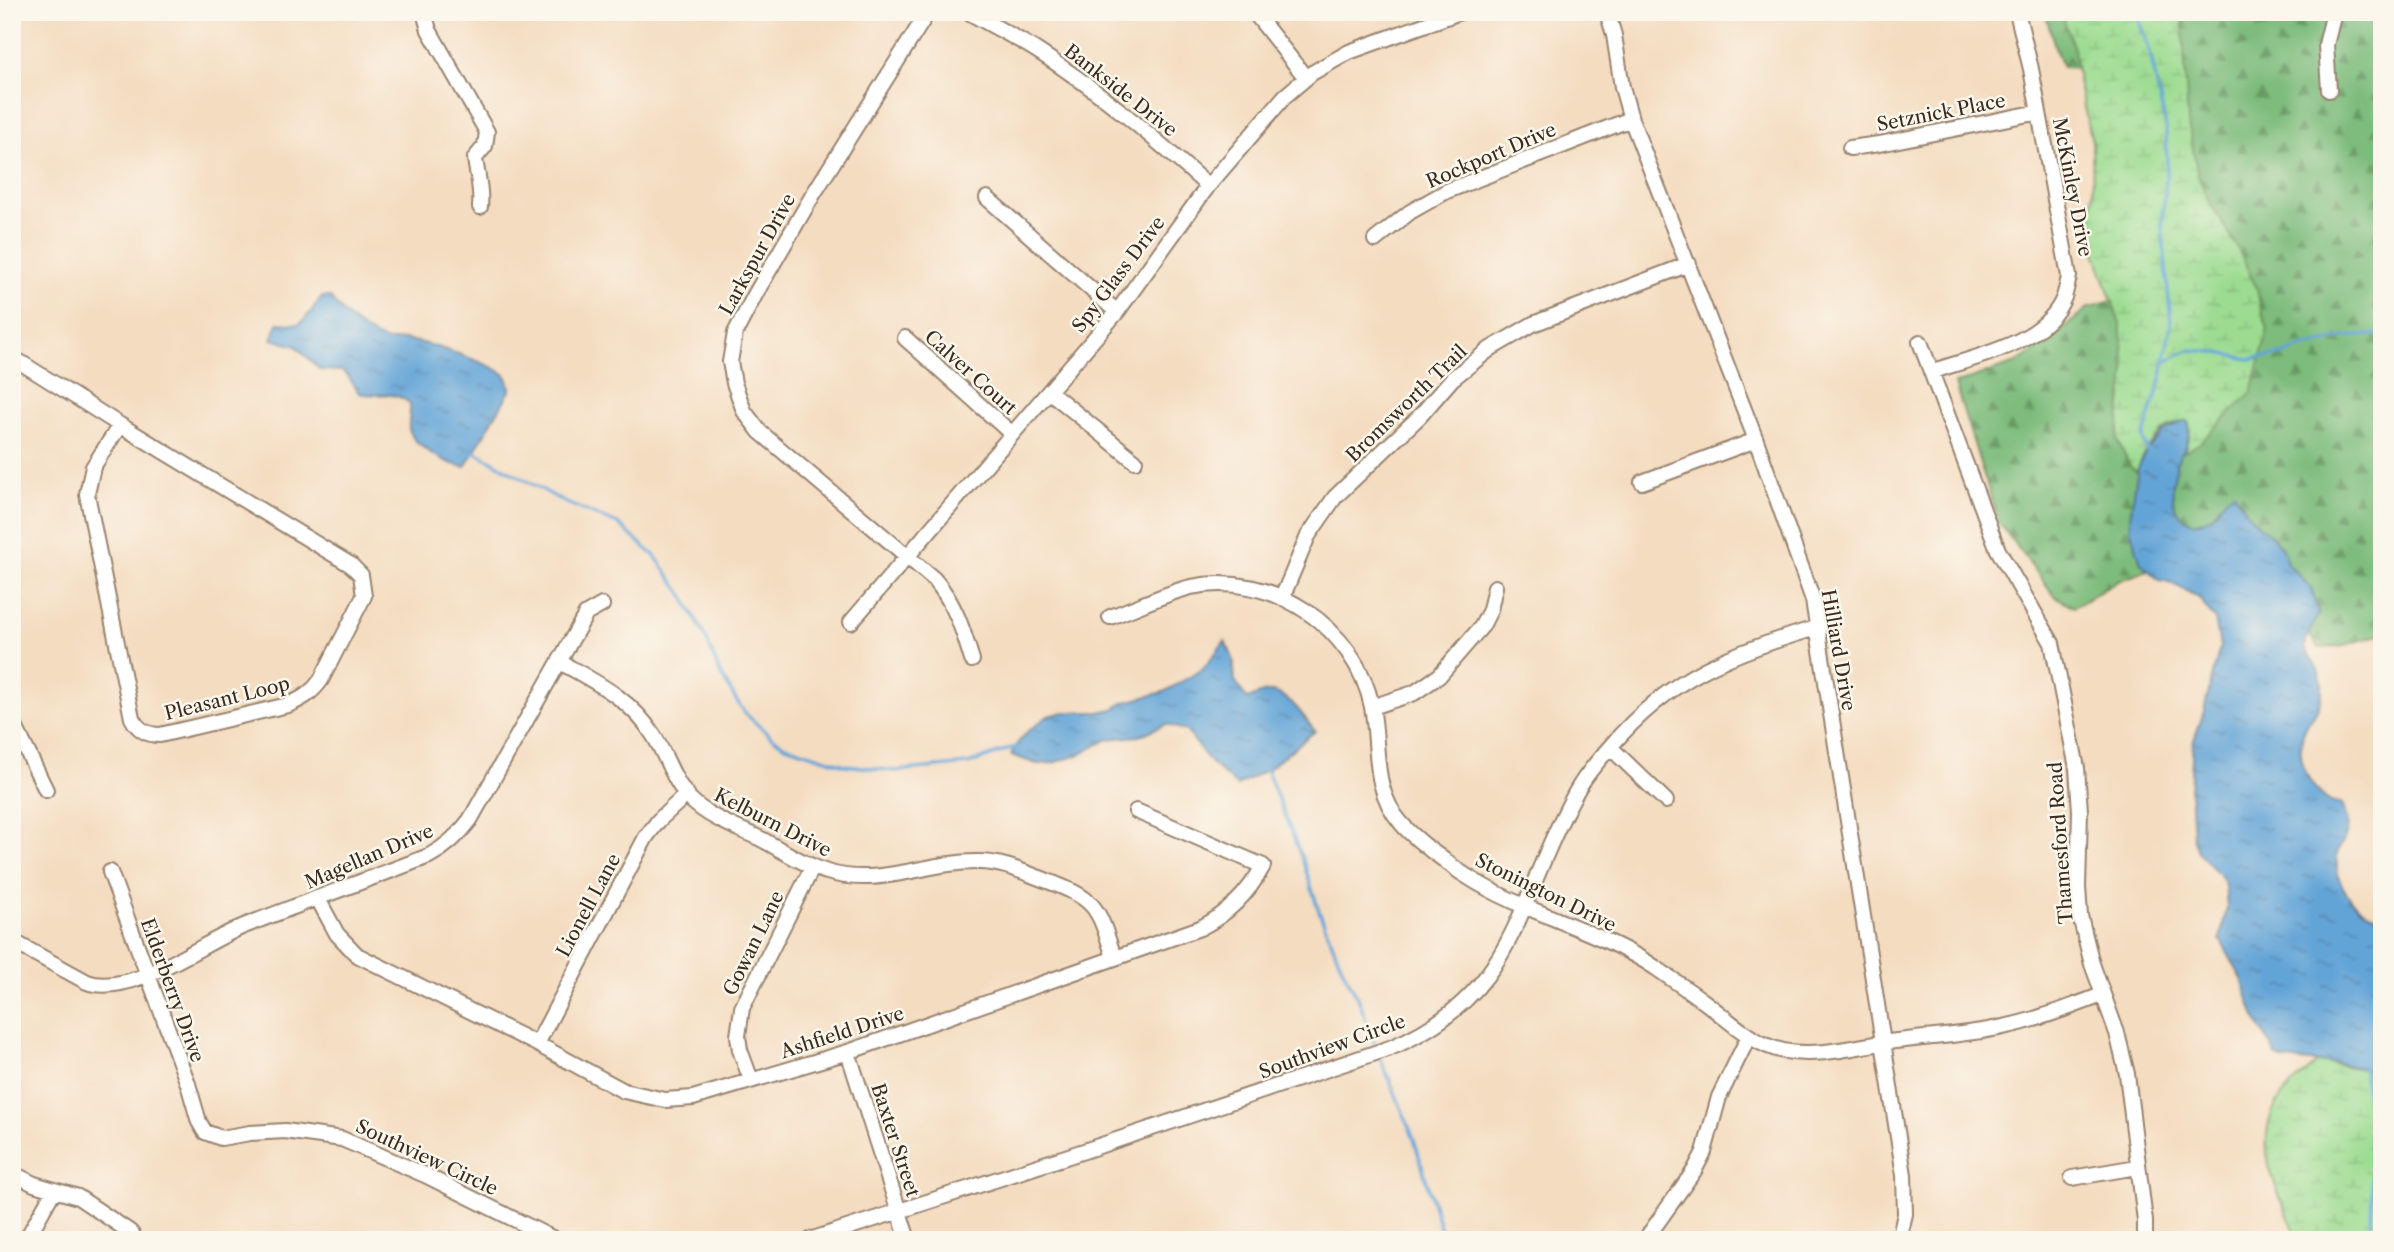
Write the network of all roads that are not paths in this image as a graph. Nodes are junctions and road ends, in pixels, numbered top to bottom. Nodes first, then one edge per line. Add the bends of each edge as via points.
1 (424, 12) edge
2 (928, 12) edge
3 (968, 12) edge
4 (1254, 12) edge
5 (1460, 12) edge
6 (1607, 12) edge
7 (2017, 12) edge
8 (2334, 12) edge
9 (1440, 16) edge
10 (1306, 78) junction
11 (2329, 90) dead end
12 (2039, 112) junction
13 (1631, 119) junction
14 (1850, 148) dead end
15 (1208, 186) junction
16 (987, 198) dead end
17 (480, 207) dead end
18 (1374, 240) dead end
19 (1689, 264) junction
20 (1117, 312) junction
21 (905, 338) dead end
22 (1920, 342) dead end
23 (12, 356) edge
24 (1931, 372) junction
25 (1050, 392) junction
26 (120, 425) junction
27 (1012, 434) junction
28 (1756, 440) junction
29 (1135, 461) dead end
30 (1642, 482) dead end
31 (907, 557) junction
32 (1495, 587) dead end
33 (1282, 597) junction
34 (602, 605) dead end
35 (1110, 617) dead end
36 (851, 622) dead end
37 (1819, 627) junction
38 (972, 660) dead end
39 (560, 662) junction
40 (1372, 707) junction
41 (12, 720) edge
42 (1611, 747) junction
43 (46, 790) dead end
44 (687, 794) junction
45 (1666, 801) dead end
46 (1136, 811) dead end
47 (813, 866) junction
48 (110, 872) dead end
49 (318, 899) junction
50 (1526, 906) junction
51 (12, 941) edge
52 (1114, 957) junction
53 (146, 974) junction
54 (2102, 995) junction
55 (1749, 1036) junction
56 (1883, 1043) junction
57 (537, 1044) junction
58 (848, 1052) junction
59 (751, 1080) junction
60 (199, 1122) joint
61 (2137, 1167) junction
62 (12, 1173) edge
63 (2072, 1178) dead end
64 (54, 1190) junction
65 (898, 1211) junction
66 (26, 1240) edge
67 (136, 1240) edge
68 (556, 1240) edge
69 (810, 1240) edge
70 (908, 1240) edge
71 (1645, 1240) edge
72 (1899, 1240) edge
73 (2144, 1240) edge

1 - 17 street via 429,30 487,132 485,146 475,158 482,190
2 - 31 street, Larkspur Drive via 756,293 736,333 730,362 744,411 760,432
3 - 15 street, Bankside Drive via 1067,71 1131,118
4 - 10 street
5 - 9 street, Spy Glass Drive
6 - 13 street, Hilliard Drive
7 - 12 street, McKinley Drive
8 - 11 street via 2326,45
9 - 10 street, Spy Glass Drive via 1349,52
10 - 15 street, Spy Glass Drive
12 - 14 street, Setznick Place
12 - 24 street, McKinley Drive via 2069,276 2063,299 2035,332 2011,345
13 - 18 street, Rockport Drive via 1447,191
13 - 19 street, Hilliard Drive
15 - 20 street, Spy Glass Drive
16 - 20 street
19 - 28 street, Hilliard Drive
19 - 33 street, Bromsworth Trail via 1533,324 1452,379 1335,497 1308,536
20 - 25 street, Spy Glass Drive
21 - 27 street, Calver Court
22 - 24 street, Thamesford Road
23 - 26 street, Pleasant Loop
24 - 54 street, Thamesford Road via 1998,551 2052,643 2077,768 2080,915
25 - 27 street, Spy Glass Drive
25 - 29 street
26 - 26 street, Pleasant Loop via 93,467 88,494 135,724 146,733 160,734 301,700 321,680 364,596 361,575
27 - 31 street, Spy Glass Drive
28 - 30 street
28 - 37 street, Hilliard Drive via 1805,572
31 - 36 street, Spy Glass Drive
31 - 38 street, Larkspur Drive via 948,595
32 - 40 street via 1482,626 1438,676 1414,693
33 - 35 street, Stonington Drive via 1210,584
33 - 40 street, Stonington Drive via 1320,620 1339,641 1362,677
34 - 39 street, Magellan Drive via 586,614
37 - 42 street, Southview Circle via 1751,648 1674,686
37 - 56 street, Hilliard Drive
39 - 44 street, Kelburn Drive via 632,707 654,735
39 - 49 street, Magellan Drive via 470,820 452,841 429,856
40 - 50 street, Stonington Drive via 1380,786 1401,824 1469,878
41 - 43 street
42 - 45 street
42 - 50 street, Southview Circle via 1575,793
44 - 47 street, Kelburn Drive via 715,816
44 - 57 street, Lionell Lane via 646,837
46 - 52 street, Ashfield Drive via 1263,866 1245,894 1218,918
47 - 52 street, Kelburn Drive via 870,877 966,862 1009,866 1073,891 1090,903 1105,927
47 - 59 street, Gowan Lane via 742,1008 738,1036
48 - 53 street, Elderberry Drive
49 - 53 street, Magellan Drive via 245,926
49 - 57 street, Ashfield Drive via 337,934 357,955
50 - 55 street, Stonington Drive via 1651,965
50 - 65 street, Southview Circle via 1510,941 1478,988 1446,1018 1409,1040
51 - 53 street via 94,984 115,984
52 - 58 street, Ashfield Drive
53 - 60 street, Elderberry Drive
54 - 56 street, Stonington Drive via 2003,1027
54 - 61 street, Thamesford Road via 2127,1074
55 - 56 street, Stonington Drive via 1781,1051 1802,1053
55 - 71 street via 1719,1097 1694,1171
56 - 72 street, Hilliard Drive via 1904,1175 1905,1214
57 - 59 street, Ashfield Drive via 624,1091 651,1099 693,1098
58 - 59 street, Ashfield Drive
58 - 65 street, Baxter Street
60 - 68 street, Southview Circle via 205,1132 221,1138 285,1131 342,1139
61 - 63 street
61 - 73 street, Thamesford Road
62 - 64 street
64 - 66 street
64 - 67 street via 78,1197
65 - 69 street, Southview Circle
65 - 70 street, Baxter Street

